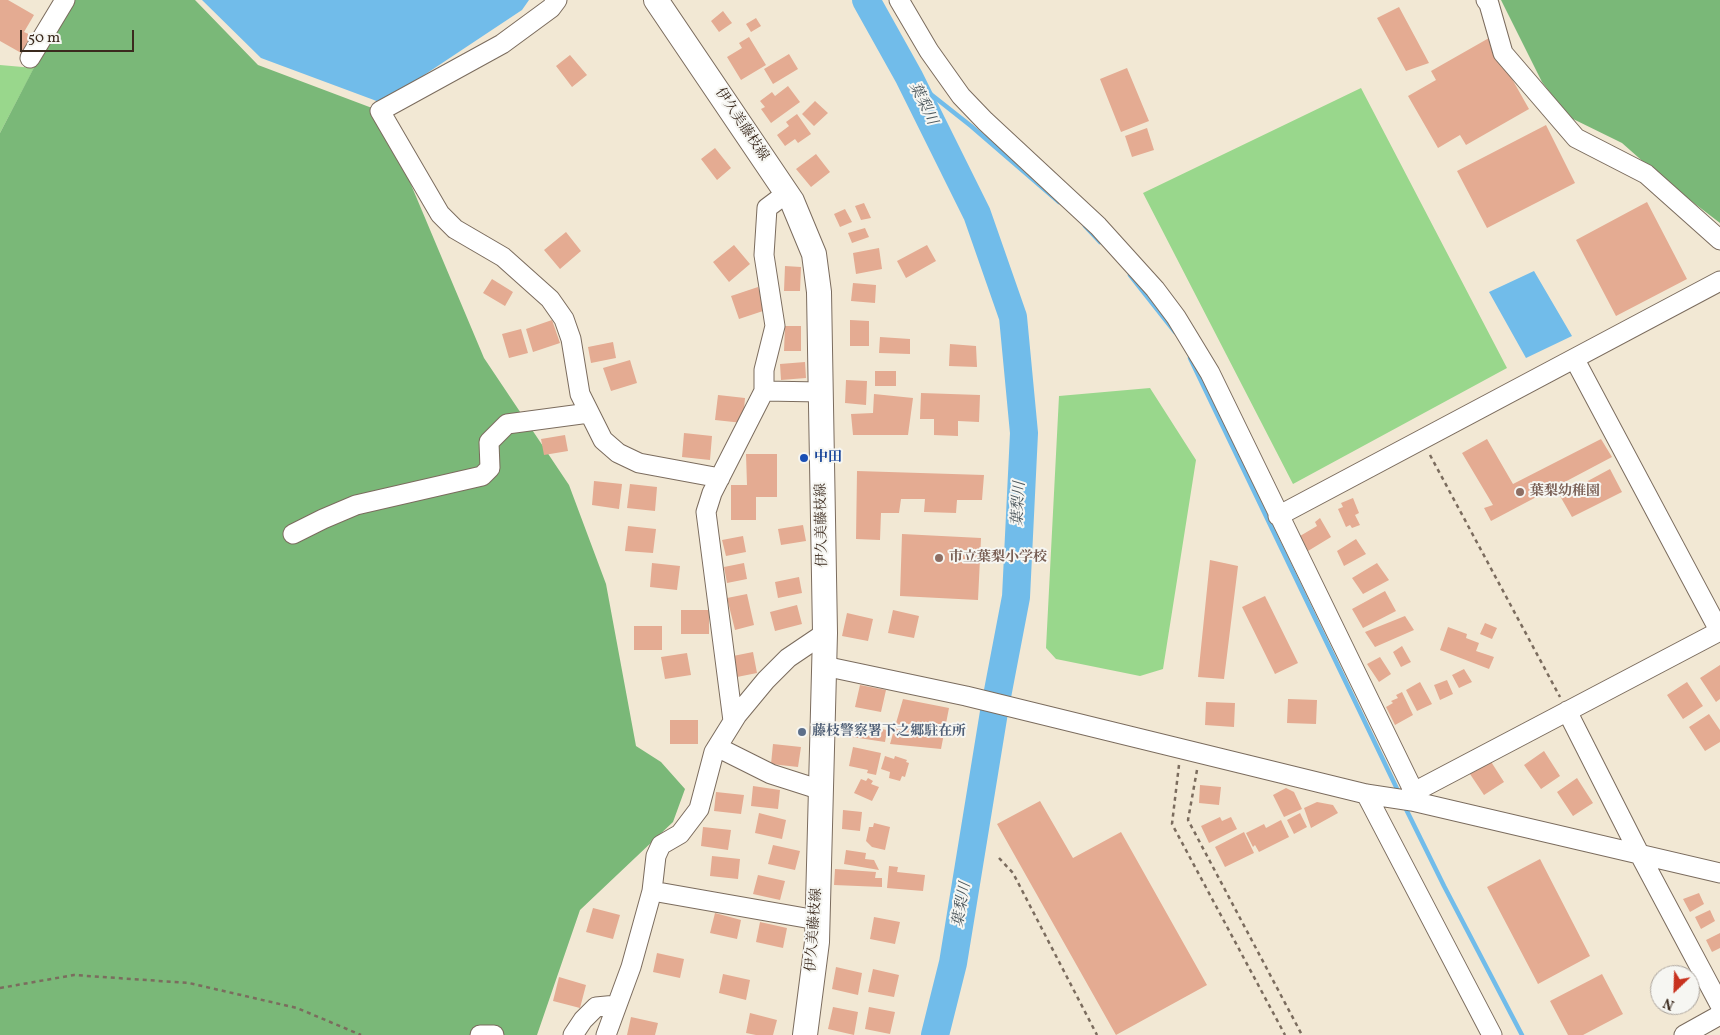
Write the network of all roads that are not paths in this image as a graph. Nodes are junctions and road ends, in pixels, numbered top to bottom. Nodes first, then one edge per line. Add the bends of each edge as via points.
1 (65, 0) edge
2 (557, 0) edge
3 (656, 0) edge
4 (898, 0) edge
5 (1486, 0) edge
6 (30, 58) dead end
7 (786, 193) junction
8 (1720, 240) edge
9 (1720, 282) edge
10 (1575, 360) junction
11 (764, 391) junction
12 (821, 392) junction
13 (589, 413) junction
14 (720, 478) junction
15 (1278, 516) junction
16 (293, 534) dead end
17 (824, 632) junction
18 (824, 666) junction
19 (1567, 711) junction
20 (733, 721) junction
21 (718, 747) junction
22 (821, 790) junction
23 (1366, 794) junction
24 (1413, 797) junction
25 (1640, 854) junction
26 (1720, 873) edge
27 (652, 891) junction
28 (817, 920) junction
29 (617, 1005) junction
30 (1720, 1006) edge
31 (1720, 1016) edge
32 (480, 1035) edge
33 (494, 1035) edge
34 (573, 1035) edge
35 (606, 1035) edge
36 (805, 1035) edge
37 (1492, 1035) edge
38 (1684, 1035) edge

1 - 6 street
2 - 13 street via 502,44 380,110 440,214 455,229 502,257 550,299 564,319 571,339 580,394
3 - 7 main road, 伊久美藤枝線
4 - 15 street via 961,96 1098,226 1176,317 1210,373
5 - 8 street via 1503,53 1576,138 1646,174
7 - 11 street via 767,208 764,255 775,326 764,370
7 - 12 main road, 伊久美藤枝線 via 814,254 819,292
9 - 10 street
10 - 15 street
10 - 19 street via 1720,632
11 - 12 street
11 - 14 street
12 - 17 main road, 伊久美藤枝線
13 - 14 street via 603,440 618,453 639,463
13 - 16 street via 507,424 489,442 490,468 482,476 356,505
14 - 20 street via 706,512
15 - 24 street
17 - 18 main road, 伊久美藤枝線
17 - 20 street via 788,658
18 - 22 main road, 伊久美藤枝線
18 - 23 street via 966,696
19 - 24 street
19 - 25 street
20 - 21 street
21 - 22 street via 771,774
21 - 27 street via 699,809 680,834 661,845 656,856
22 - 28 main road, 伊久美藤枝線
23 - 24 street
23 - 37 street
24 - 25 street
25 - 26 street
25 - 30 street
27 - 28 street
27 - 29 street via 632,967
28 - 36 main road, 伊久美藤枝線
29 - 34 street via 596,1007 582,1020
29 - 35 street
31 - 38 street
32 - 33 street

